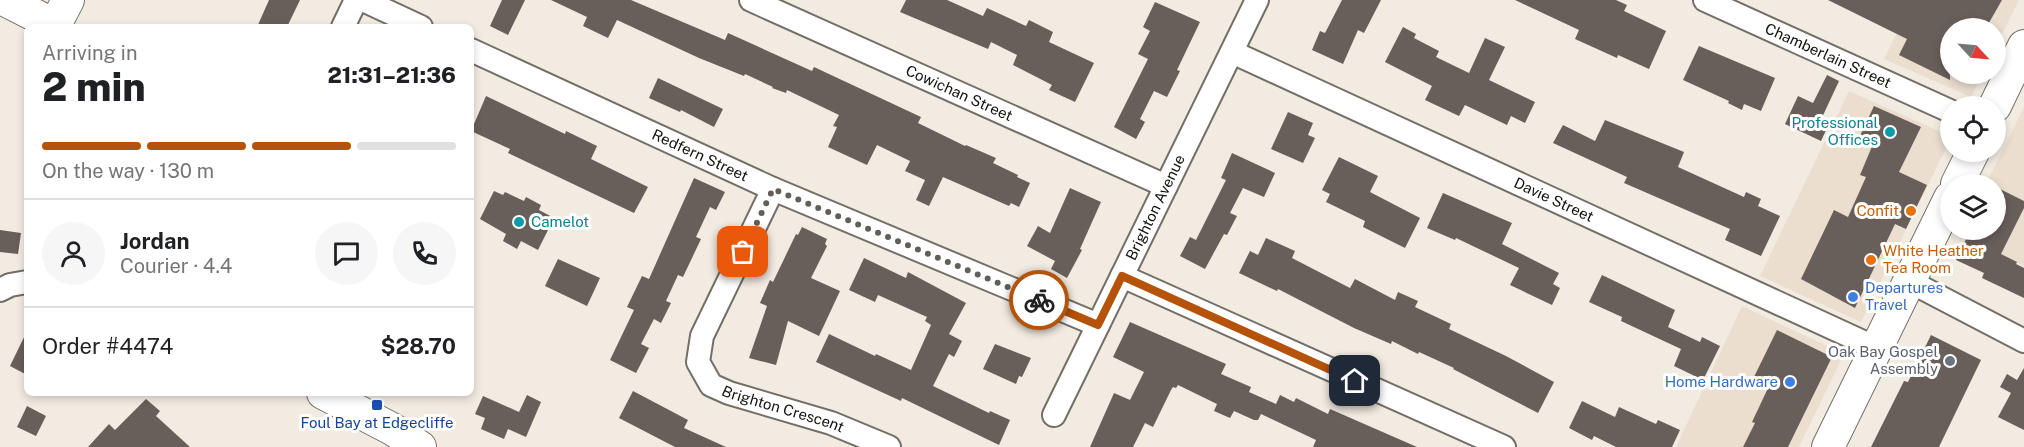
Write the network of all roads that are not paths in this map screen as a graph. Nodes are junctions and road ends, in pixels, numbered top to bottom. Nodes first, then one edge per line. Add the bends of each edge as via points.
1 (4, 0) edge
2 (356, 0) edge
3 (363, 0) edge
4 (751, 0) edge
5 (1257, 0) edge
6 (1705, 0) edge
7 (60, 17) edge
8 (344, 24) edge
9 (415, 24) edge
10 (2024, 46) edge
11 (474, 51) edge
12 (1232, 52) junction
13 (2000, 96) edge
14 (1940, 106) edge
15 (1166, 186) junction
16 (773, 189) junction
17 (1940, 218) edge
18 (1122, 276) junction
19 (1909, 282) junction
20 (24, 283) edge
21 (0, 290) edge
22 (1098, 325) junction
23 (2024, 340) edge
24 (1876, 348) junction
25 (329, 396) edge
26 (1054, 415) dead end
27 (420, 447) edge
28 (889, 447) edge
29 (1504, 447) edge
30 (1828, 447) edge

1 - 7 main road
2 - 8 street
3 - 9 street
4 - 15 street, Cowichan Street
5 - 12 street, Brighton Avenue
6 - 14 street, Chamberlain Street
10 - 13 main road
11 - 16 street, Redfern Street
12 - 15 street, Brighton Avenue
12 - 24 street, Davie Street
15 - 18 street, Brighton Avenue
16 - 22 street, Redfern Street
16 - 28 street, Brighton Crescent via 702,336 698,362 711,385 831,423
17 - 19 main road
18 - 22 street, Brighton Avenue
18 - 29 street
19 - 23 street
19 - 24 main road
20 - 21 street
22 - 26 street, Brighton Avenue
24 - 30 main road
25 - 27 main road

